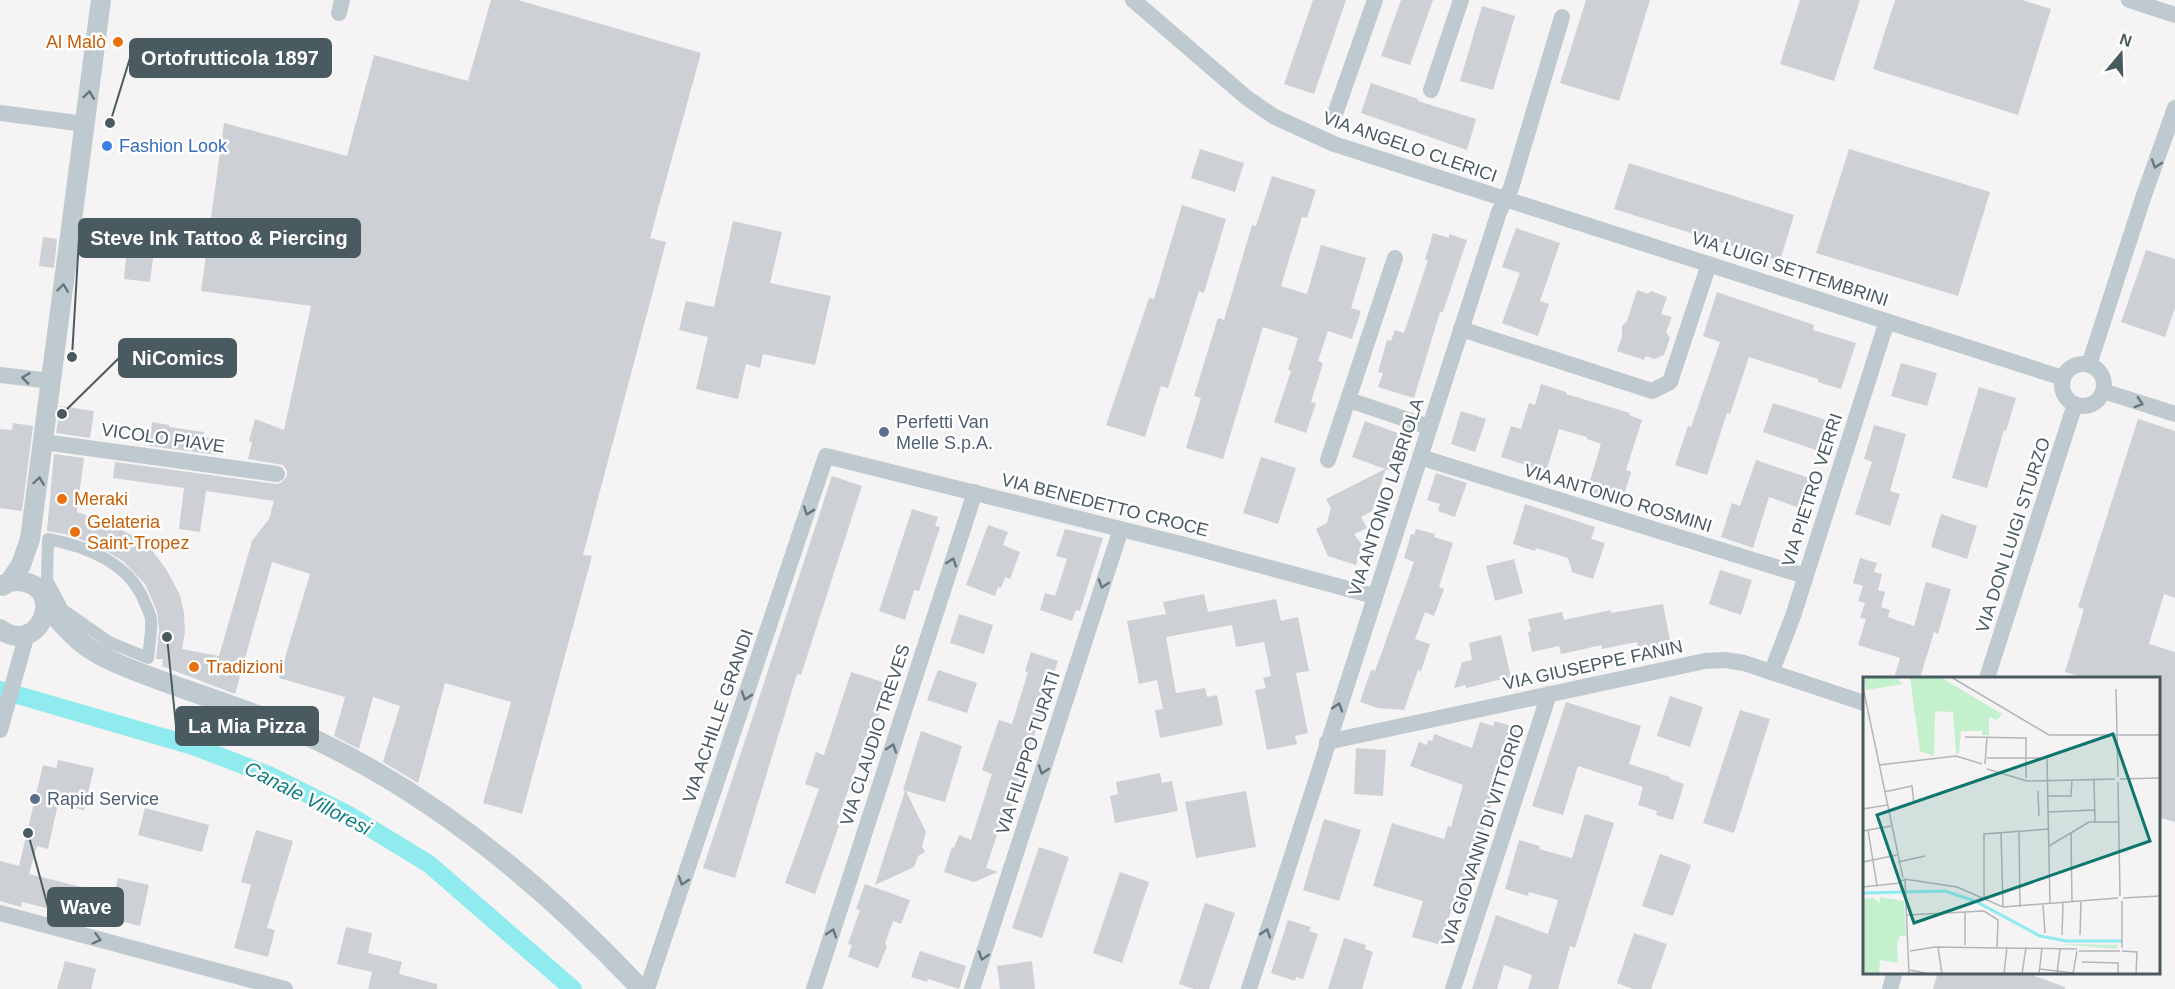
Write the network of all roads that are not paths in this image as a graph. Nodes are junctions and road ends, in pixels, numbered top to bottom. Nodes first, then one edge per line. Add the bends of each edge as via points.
1 (101, 0) edge
2 (1133, 0) edge
3 (1375, 0) edge
4 (1461, 0) edge
5 (2130, 0) edge
6 (2175, 15) edge
7 (1562, 17) dead end
8 (1431, 90) dead end
9 (2175, 108) edge
10 (0, 113) edge
11 (1335, 114) dead end
12 (85, 124) junction
13 (1505, 199) junction
14 (1395, 258) dead end
15 (1709, 264) junction
16 (1887, 321) junction
17 (1461, 329) junction
18 (2090, 365) junction
19 (0, 375) edge
20 (2063, 378) junction
21 (51, 381) junction
22 (2103, 391) junction
23 (1348, 400) junction
24 (2075, 404) junction
25 (2175, 414) edge
26 (1429, 426) junction
27 (44, 442) junction
28 (826, 456) joint
29 (1420, 457) junction
30 (1329, 460) dead end
31 (277, 474) dead end
32 (975, 492) junction
33 (1121, 529) junction
34 (39, 539) junction
35 (1805, 576) junction
36 (5, 584) edge
37 (41, 596) junction
38 (1374, 596) junction
39 (0, 629) edge
40 (32, 631) junction
41 (68, 632) junction
42 (1772, 671) junction
43 (1988, 677) edge
44 (1549, 694) junction
45 (1863, 703) edge
46 (0, 727) edge
47 (1327, 742) junction
48 (0, 914) edge
49 (1894, 974) edge
50 (285, 989) edge
51 (641, 989) edge
52 (647, 989) edge
53 (814, 989) edge
54 (972, 989) edge
55 (1249, 989) edge
56 (1453, 989) edge
57 (1890, 989) edge

12 -> 1 street
2 - 13 street, VIA ANGELO CLERICI via 1273,116 1334,144
3 - 11 street
4 - 8 street
5 - 6 street
7 - 13 street, VIA ANTONIO LABRIOLA
9 -> 18 street
10 - 12 street
21 -> 12 street
13 - 15 street, VIA LUIGI SETTEMBRINI
13 - 17 street, VIA ANTONIO LABRIOLA
14 - 23 street
15 - 16 street, VIA LUIGI SETTEMBRINI
15 - 17 street via 1670,382 1652,391
16 - 20 street, VIA LUIGI SETTEMBRINI
16 - 35 street, VIA PIETRO VERRI
17 - 26 street, VIA ANTONIO LABRIOLA
18 - 20 street via 2077,365
18 - 22 street via 2103,378
21 -> 19 street
20 - 24 street via 2065,395
21 - 27 street
22 - 24 street via 2089,405
22 -> 25 street
23 - 26 street
23 - 30 street
24 - 43 street, VIA DON LUIGI STURZO
26 - 29 street, VIA ANTONIO LABRIOLA
27 - 31 street, VICOLO PIAVE
34 -> 27 street
28 - 32 street, VIA BENEDETTO CROCE
28 -> 52 street, VIA ACHILLE GRANDI
29 - 35 street, VIA ANTONIO ROSMINI
29 - 38 street, VIA ANTONIO LABRIOLA
32 - 33 street, VIA BENEDETTO CROCE
53 -> 32 street, VIA CLAUDIO TREVES
33 - 38 street, VIA BENEDETTO CROCE
33 -> 54 street, VIA FILIPPO TURATI
34 - 34 street via 47,580 63,610 109,642 148,658 152,619 142,594 124,571 74,544
34 - 36 street
34 - 37 street
35 - 42 street, VIA PIETRO VERRI
36 - 37 street via 29,583
37 - 40 street via 43,620
37 - 41 street
47 -> 38 street, VIA ANTONIO LABRIOLA
39 - 40 street via 11,635
40 - 41 street
40 - 46 street
41 - 51 street via 104,658 129,669 313,738 429,805 530,882
42 - 44 street, VIA GIUSEPPE FANIN via 1725,660 1706,661
42 - 45 street, VIA GIUSEPPE FANIN
44 - 47 street, VIA GIUSEPPE FANIN
44 - 56 street, VIA GIOVANNI DI VITTORIO
55 -> 47 street, VIA ANTONIO LABRIOLA
48 -> 50 street
49 - 57 street

